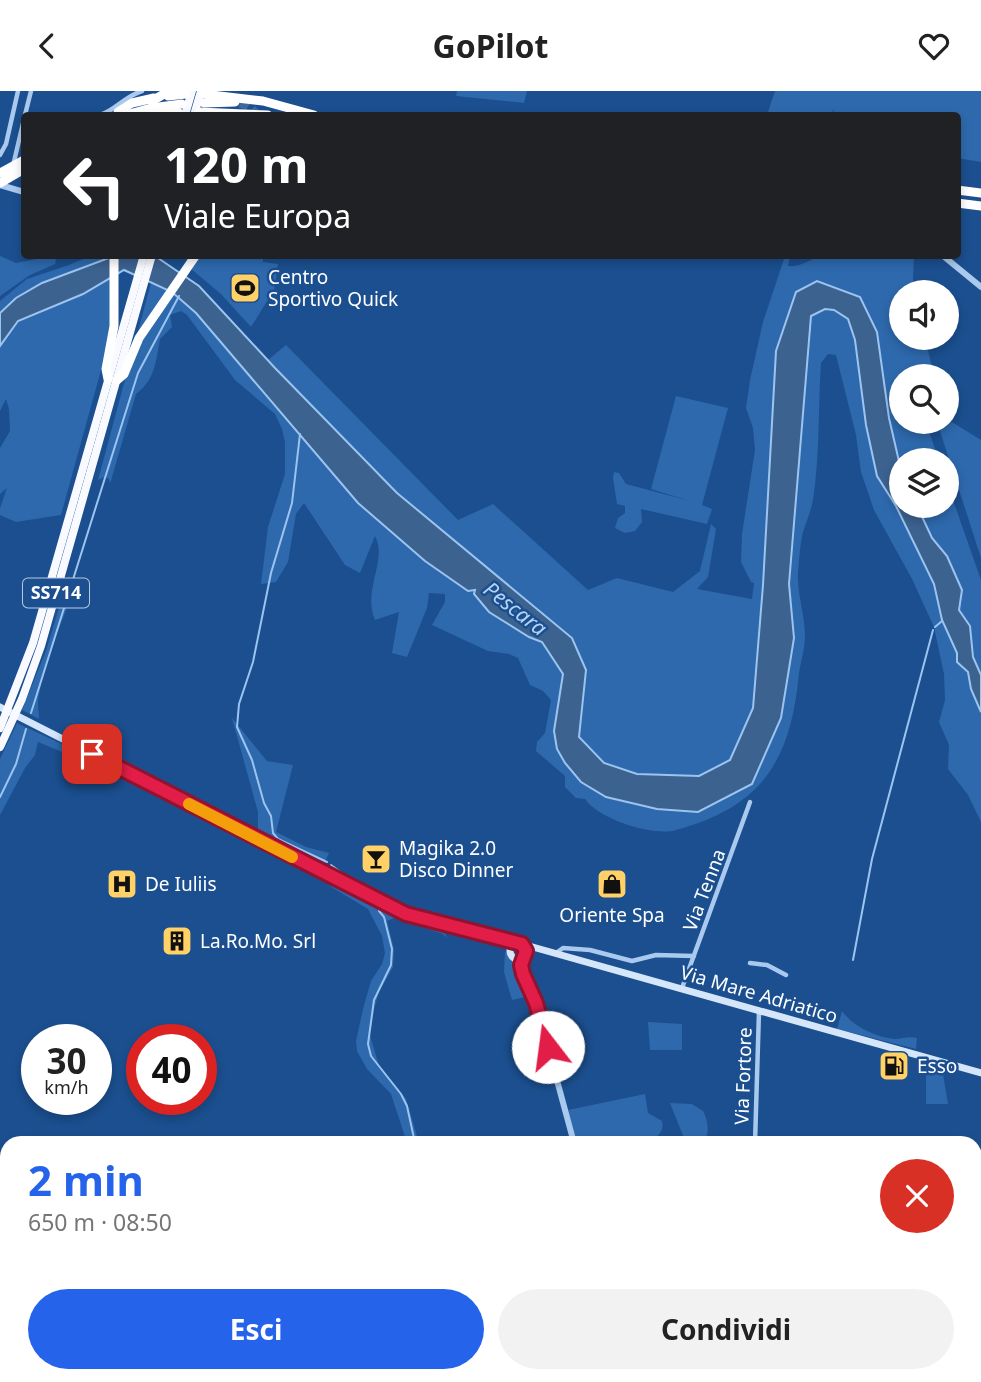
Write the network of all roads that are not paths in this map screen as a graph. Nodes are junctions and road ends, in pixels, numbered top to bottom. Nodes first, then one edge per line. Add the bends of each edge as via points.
1 (18, 91) edge
2 (31, 91) edge
3 (142, 91) edge
4 (245, 91) edge
5 (168, 93) edge
6 (189, 93) edge
7 (152, 101) junction
8 (263, 101) junction
9 (200, 103) edge
10 (240, 103) tunnel mouth
11 (141, 110) junction
12 (182, 111) edge
13 (26, 112) edge
14 (110, 112) edge
15 (124, 112) edge
16 (132, 112) edge
17 (251, 112) edge
18 (303, 112) edge
19 (0, 155) edge
20 (20, 157) edge
21 (21, 171) edge
22 (0, 173) edge
23 (1, 186) edge
24 (21, 191) edge
25 (961, 194) edge
26 (981, 196) edge
27 (961, 204) edge
28 (981, 206) edge
29 (114, 259) edge
30 (143, 259) edge
31 (151, 259) edge
32 (193, 259) edge
33 (947, 259) edge
34 (981, 287) edge
35 (113, 380) junction
36 (0, 707) edge
37 (3, 732) edge
38 (0, 747) edge
39 (750, 802) dead end
40 (490, 936) junction
41 (520, 943) junction
42 (541, 949) junction
43 (556, 953) junction
44 (525, 955) junction
45 (512, 956) junction
46 (694, 956) junction
47 (750, 963) dead end
48 (523, 974) junction
49 (786, 975) dead end
50 (682, 988) junction
51 (760, 1011) junction
52 (981, 1070) edge
53 (572, 1136) edge
54 (755, 1136) edge

1 - 19 street
2 - 13 street
3 - 14 street via 131,94
4 - 8 highway
5 - 6 highway
5 - 7 highway
6 - 12 highway
7 - 11 highway
7 - 15 highway via 132,103
8 - 9 highway
8 - 18 highway
9 - 10 highway
9 - 17 highway
11 - 12 highway
11 - 16 highway
20 - 22 highway
20 - 23 street
21 - 23 highway
23 - 24 street
25 - 26 highway
27 - 28 highway
29 - 35 highway via 116,298 107,369
30 - 35 highway, SS714
31 - 35 highway, SS714
32 - 35 highway via 139,338 124,374
33 - 34 street
35 - 37 highway, SS714 via 41,646
36 - 40 main road, Via Mare Adriatico via 406,914
37 - 38 highway, SS714
39 - 46 street, Via Tenna
40 - 41 main road, Via Mare Adriatico
40 - 45 main road
41 - 42 main road, Via Mare Adriatico
41 - 44 main road via 526,948
41 - 45 main road via 512,945
42 - 43 main road, Via Mare Adriatico
42 - 44 main road
43 - 46 street via 563,948 590,950 632,961 656,955
43 - 50 main road, Via Mare Adriatico
44 - 45 main road via 520,959
44 - 48 street
45 - 48 street
46 - 50 street, Via Tenna
47 - 49 street
48 - 53 street via 538,1011
50 - 51 main road, Via Mare Adriatico
51 - 52 main road, Via Mare Adriatico
51 - 54 street, Via Fortore

